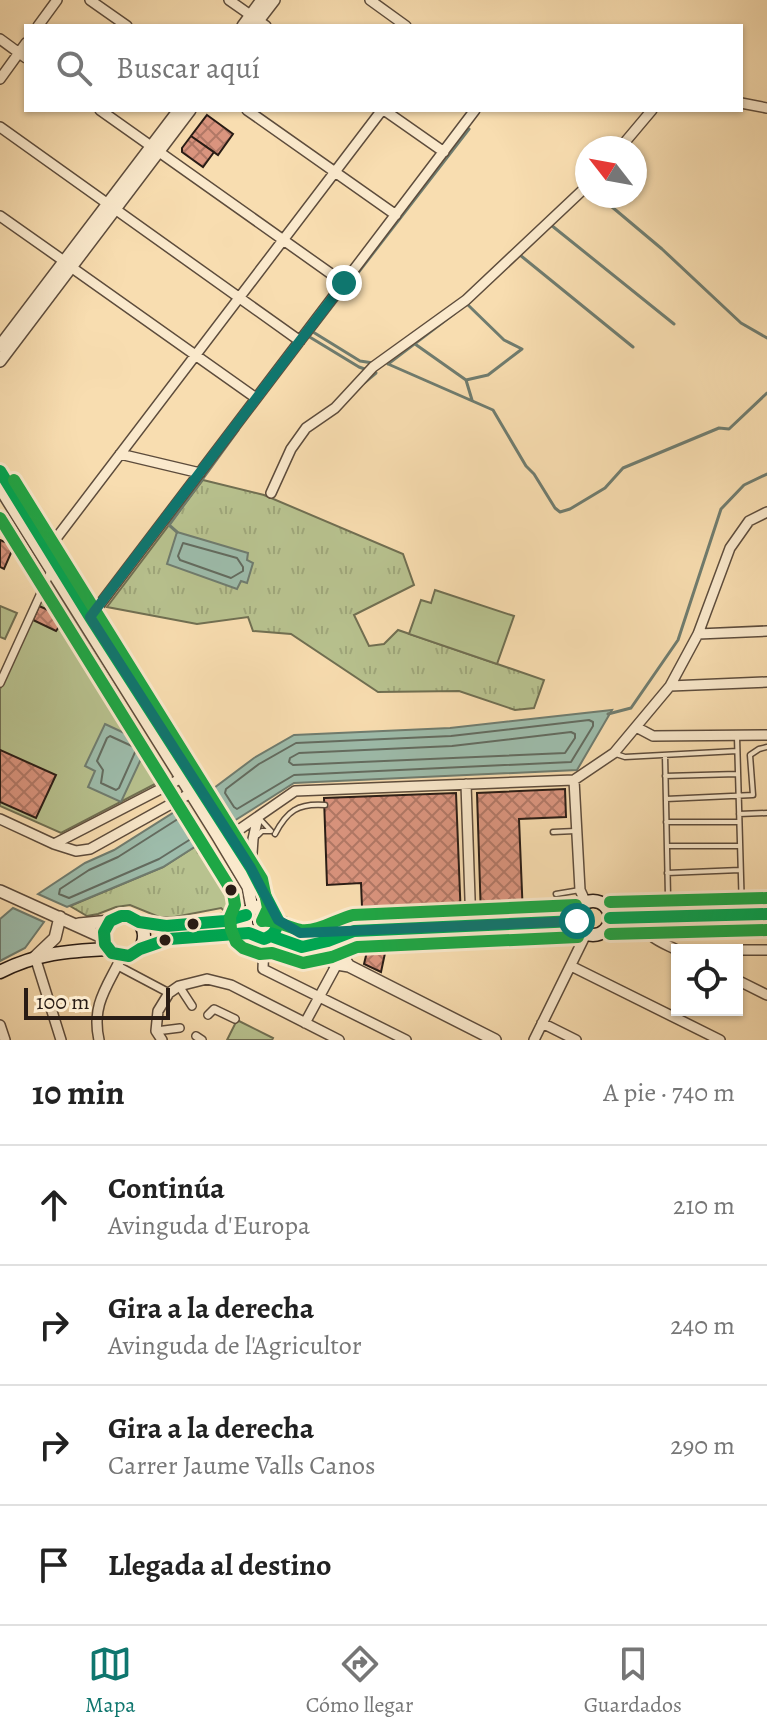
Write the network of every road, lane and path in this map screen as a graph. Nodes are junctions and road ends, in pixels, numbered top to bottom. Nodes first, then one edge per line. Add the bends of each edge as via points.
1 (57, 0) edge
2 (90, 0) edge
3 (229, 0) edge
4 (262, 0) edge
5 (274, 0) edge
6 (370, 0) edge
7 (257, 22) edge
8 (39, 24) edge
9 (124, 24) edge
10 (403, 24) edge
11 (0, 39) edge
12 (22, 55) edge
13 (0, 79) edge
14 (743, 103) edge
15 (767, 108) edge
16 (103, 112) edge
17 (178, 112) edge
18 (188, 112) edge
19 (250, 112) edge
20 (381, 112) edge
21 (386, 112) edge
22 (474, 112) edge
23 (650, 112) edge
24 (0, 127) edge
25 (630, 136) edge
26 (155, 149) junction
27 (444, 152) junction
28 (335, 172) junction
29 (575, 197) edge
30 (111, 207) junction
31 (396, 215) junction
32 (0, 216) edge
33 (283, 240) junction
34 (68, 264) junction
35 (344, 283) junction
36 (239, 298) junction
37 (5, 339) edge
38 (300, 341) junction
39 (196, 355) junction
40 (0, 361) edge
41 (256, 398) junction
42 (120, 454) junction
43 (0, 471) edge
44 (200, 473) junction
45 (0, 488) edge
46 (271, 493) dead end
47 (767, 512) edge
48 (45, 553) junction
49 (51, 571) junction
50 (88, 621) junction
51 (767, 631) edge
52 (698, 634) junction
53 (767, 682) edge
54 (0, 683) edge
55 (670, 686) junction
56 (636, 727) junction
57 (767, 735) edge
58 (737, 736) junction
59 (767, 747) edge
60 (737, 751) junction
61 (614, 753) junction
62 (665, 755) junction
63 (737, 774) junction
64 (665, 776) junction
65 (180, 779) junction
66 (574, 780) junction
67 (466, 784) junction
68 (195, 795) junction
69 (738, 797) junction
70 (666, 799) junction
71 (325, 805) dead end
72 (767, 813) edge
73 (739, 814) junction
74 (258, 817) junction
75 (0, 819) edge
76 (666, 822) junction
77 (739, 822) junction
78 (575, 831) junction
79 (553, 832) dead end
80 (224, 833) junction
81 (275, 834) dead end
82 (253, 839) junction
83 (54, 844) junction
84 (667, 846) junction
85 (740, 846) junction
86 (251, 868) junction
87 (740, 870) junction
88 (667, 873) junction
89 (580, 890) junction
90 (556, 894) dead end
91 (2, 895) edge
92 (741, 895) junction
93 (586, 903) junction
94 (249, 912) junction
95 (275, 914) junction
96 (742, 914) junction
97 (767, 914) edge
98 (56, 916) junction
99 (641, 917) junction
100 (610, 918) junction
101 (110, 921) junction
102 (577, 921) junction
103 (139, 922) junction
104 (76, 924) junction
105 (471, 927) junction
106 (354, 931) junction
107 (249, 933) junction
108 (314, 933) junction
109 (586, 934) junction
110 (267, 938) junction
111 (328, 941) junction
112 (105, 942) junction
113 (302, 947) junction
114 (671, 947) edge
115 (140, 949) junction
116 (743, 950) edge
117 (767, 950) edge
118 (35, 957) junction
119 (120, 961) junction
120 (342, 962) junction
121 (571, 966) junction
122 (0, 972) edge
123 (743, 983) edge
124 (179, 986) junction
125 (169, 993) junction
126 (767, 995) edge
127 (319, 997) junction
128 (192, 1006) dead end
129 (208, 1015) dead end
130 (235, 1019) dead end
131 (305, 1023) junction
132 (542, 1023) junction
133 (0, 1025) edge
134 (180, 1028) dead end
135 (159, 1035) edge
136 (5, 1040) edge
137 (61, 1040) edge
138 (99, 1040) edge
139 (339, 1040) edge
140 (406, 1040) edge
141 (495, 1040) edge
142 (534, 1040) edge
143 (576, 1040) edge
144 (720, 1040) edge

1 - 8 street
2 - 9 street
3 - 7 street
4 - 7 street
5 - 7 street
6 - 10 street
11 - 12 street
12 - 13 street
14 - 15 street
16 - 26 street
17 - 26 street
18 - 26 street
19 - 28 street
20 - 28 street
21 - 27 street
22 - 27 street
23 - 25 street
24 - 30 street
26 - 30 street
26 - 33 street
27 - 31 street
28 - 31 street
28 - 33 street
29 - 46 street via 466,300 373,367 335,408 306,428
30 - 34 street
30 - 36 street
31 - 35 street
32 - 34 street
33 - 35 street
33 - 36 street
34 - 37 street
34 - 39 street
35 - 38 street
36 - 38 street
36 - 39 street
37 - 40 street
38 - 41 street
39 - 41 street
39 - 42 street
41 - 44 street
42 - 44 street
42 - 48 street
43 - 48 street
44 - 50 street
45 - 48 street
47 - 52 street via 749,521 730,548
48 - 49 street
48 - 50 street
49 - 50 street
49 - 54 street
50 - 65 street
50 - 68 street
51 - 52 street
52 - 55 street
53 - 55 street
55 - 56 street
56 - 58 street via 653,736
56 - 61 street
57 - 58 street
58 - 60 lane
59 - 69 lane via 750,755 753,795
60 - 62 lane
60 - 63 lane
61 - 62 lane
61 - 66 street
62 - 64 lane
63 - 64 lane
63 - 69 lane
64 - 70 lane
65 - 68 street
65 - 83 street
66 - 67 street
66 - 78 street
67 - 74 street via 357,793 295,791
67 - 105 street
68 - 80 street
68 - 83 street via 90,849
69 - 70 lane
69 - 73 lane
70 - 76 lane
71 - 81 lane via 297,807
72 - 73 lane
73 - 77 lane
74 - 80 street
74 - 82 street
74 - 82 lane via 271,831
75 - 83 street
76 - 77 lane
76 - 84 lane
77 - 85 lane
78 - 79 lane
78 - 89 street
80 - 86 street
80 - 94 street via 248,887
82 - 86 street
84 - 85 lane
84 - 88 lane
85 - 87 lane
86 - 95 street
87 - 88 lane
87 - 92 lane
88 - 92 lane via 668,896
89 - 90 lane
89 - 93 street
91 - 98 street
92 - 96 lane
93 - 100 main road via 602,904
93 - 102 main road
94 - 95 main road via 262,905
94 - 103 main road via 225,921 166,926
94 - 107 main road
95 - 108 main road via 300,933
95 - 110 main road via 277,929
96 - 97 main road
96 - 99 main road
98 - 104 street
98 - 118 street via 55,938
99 - 100 main road
99 - 114 street via 644,929
100 - 109 main road via 603,932
101 - 103 main road via 128,916
101 - 104 street
101 - 112 main road
102 - 105 main road
102 - 109 main road
103 - 115 main road via 144,938
104 - 112 street
105 - 106 main road
106 - 108 main road
106 - 111 main road
106 - 120 street via 344,944
107 - 110 main road
107 - 115 main road via 169,939
108 - 111 street
109 - 121 street
110 - 113 main road
110 - 127 street via 263,969
111 - 113 main road
111 - 120 street
112 - 118 main road
112 - 119 main road
113 - 120 street
115 - 119 main road
116 - 117 street
118 - 122 main road
118 - 137 street
119 - 125 street
119 - 138 street via 97,1009
120 - 127 street
120 - 141 street
121 - 132 street
121 - 144 street
123 - 126 street
124 - 125 street
124 - 128 street
124 - 131 street via 207,979 231,985
125 - 135 street via 158,1011
127 - 131 street
127 - 140 street
129 - 130 street via 214,1009
131 - 139 street
132 - 142 street
132 - 143 street
133 - 136 street
134 - 135 street

